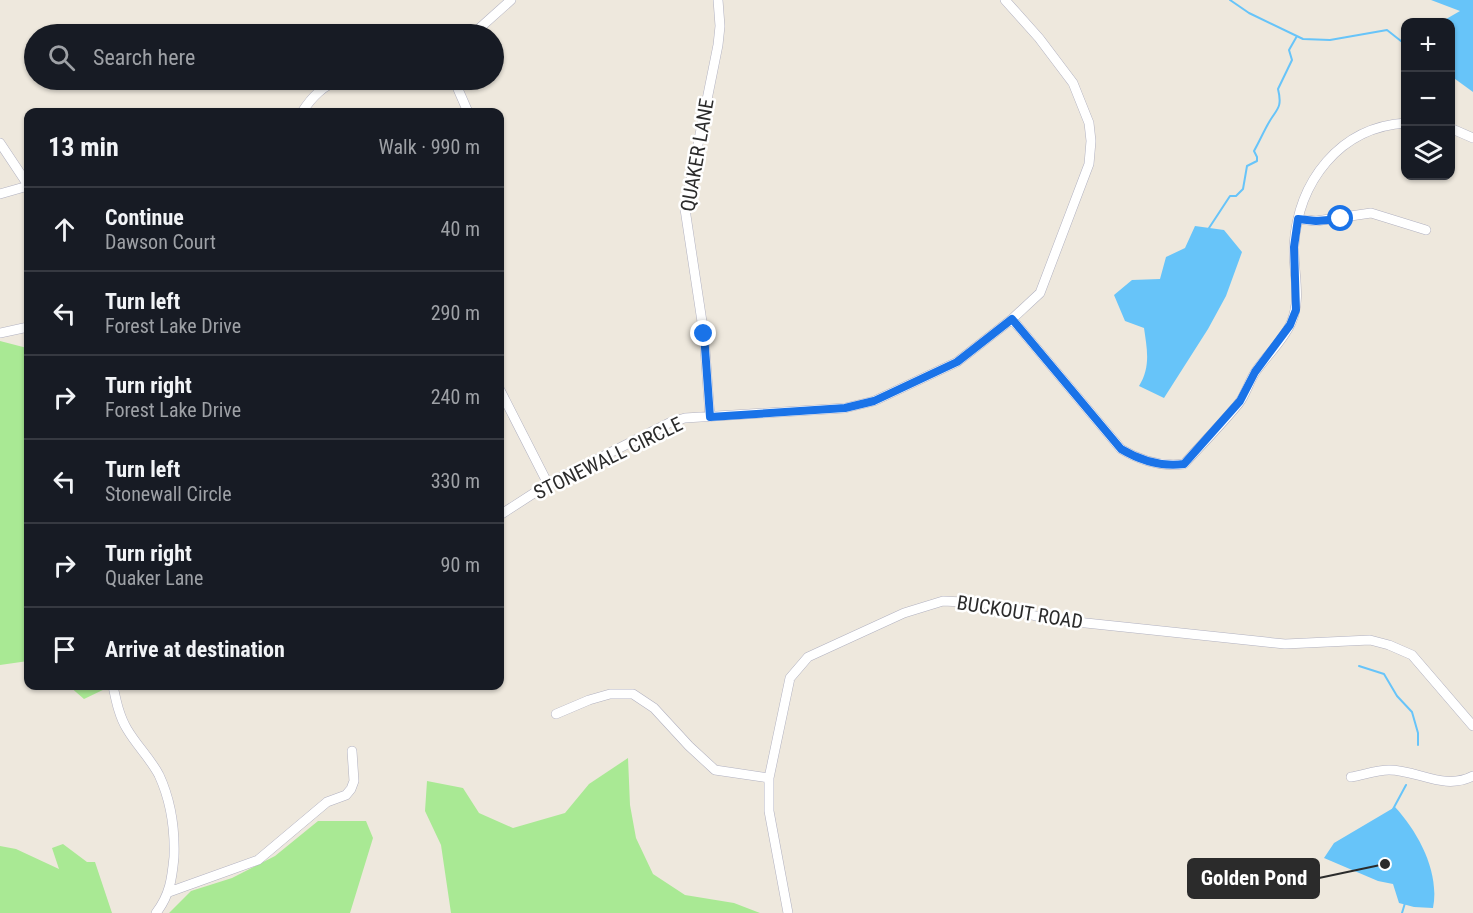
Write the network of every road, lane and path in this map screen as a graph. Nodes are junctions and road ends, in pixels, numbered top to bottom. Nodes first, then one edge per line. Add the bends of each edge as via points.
1 (511, 0) edge
2 (718, 0) edge
3 (1005, 0) edge
4 (483, 24) edge
5 (322, 90) edge
6 (458, 90) edge
7 (304, 108) edge
8 (466, 108) edge
9 (1401, 123) edge
10 (1455, 130) edge
11 (1473, 138) edge
12 (0, 143) edge
13 (24, 179) edge
14 (24, 186) edge
15 (0, 194) edge
16 (1298, 219) junction
17 (1426, 230) dead end
18 (1012, 319) junction
19 (24, 328) edge
20 (0, 333) edge
21 (504, 398) edge
22 (710, 417) junction
23 (548, 484) junction
24 (504, 512) edge
25 (113, 690) edge
26 (556, 714) dead end
27 (1473, 726) edge
28 (352, 751) dead end
29 (1473, 776) edge
30 (1351, 777) dead end
31 (769, 778) junction
32 (169, 892) junction
33 (156, 913) edge
34 (788, 913) edge

1 - 4 street
2 - 22 street, QUAKER LANE via 718,45 685,209 704,334
3 - 18 street, STONEWALL CIRCLE via 1073,83 1089,123 1090,141 1089,165 1040,292
5 - 7 street
6 - 8 street
9 - 16 street via 1372,130 1336,151 1310,184
10 - 11 street
12 - 13 street
14 - 15 street
16 - 17 street via 1324,220 1371,213
16 - 18 street via 1294,247 1296,310 1290,325 1255,372 1240,401 1184,464 1155,464 1121,449
18 - 22 street, STONEWALL CIRCLE via 957,362 874,401 845,408
19 - 20 street
21 - 23 street
22 - 23 street, STONEWALL CIRCLE via 670,422
23 - 24 street, STONEWALL CIRCLE
25 - 32 street via 125,725 151,761 168,802 174,840
26 - 31 street via 610,694 633,694 654,708 715,770
27 - 31 street, BUCKOUT ROAD via 1412,655 1370,640 1285,644 1048,619 983,603 943,601 904,613 808,657 790,678
28 - 32 street via 354,781 346,795 327,802 258,860
29 - 30 street via 1465,781 1438,781 1389,770
31 - 34 street, BUCKOUT ROAD via 769,811
32 - 33 street

